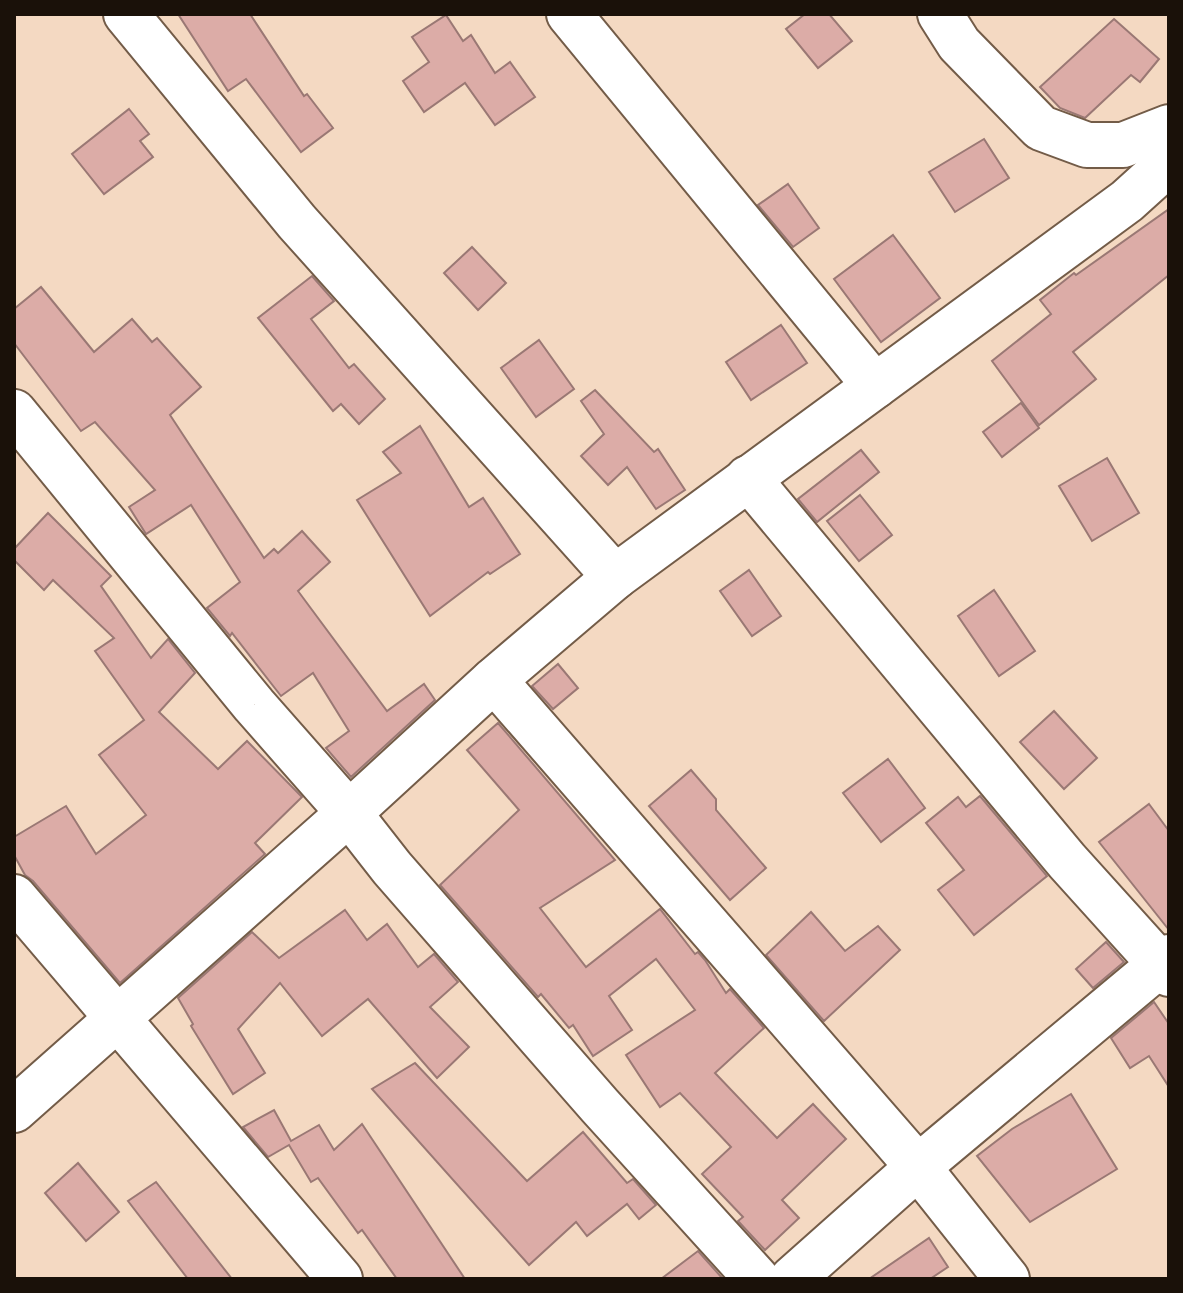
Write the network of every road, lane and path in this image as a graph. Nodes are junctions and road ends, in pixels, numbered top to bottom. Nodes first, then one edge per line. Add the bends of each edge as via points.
1 (126, 14) edge
2 (569, 14) edge
3 (940, 14) edge
4 (1169, 127) edge
5 (1169, 163) edge
6 (875, 386) junction
7 (14, 412) edge
8 (748, 478) junction
9 (615, 577) junction
10 (494, 680) junction
11 (349, 813) junction
12 (14, 897) edge
13 (1166, 965) edge
14 (119, 1017) junction
15 (14, 1110) edge
16 (918, 1167) junction
17 (340, 1279) edge
18 (757, 1279) edge
19 (792, 1279) edge
20 (1007, 1279) edge

1 - 9 street via 297,222
2 - 6 street
3 - 4 street via 959,44 1041,128 1087,145 1123,145
5 - 6 street via 1127,201
6 - 8 street
7 - 11 street
8 - 9 street
8 - 13 street via 1067,861
9 - 10 street
10 - 11 street
10 - 16 street
11 - 14 street
11 - 18 street via 492,984
12 - 14 street
13 - 16 street
14 - 15 street
14 - 17 street
16 - 19 street
16 - 20 street

